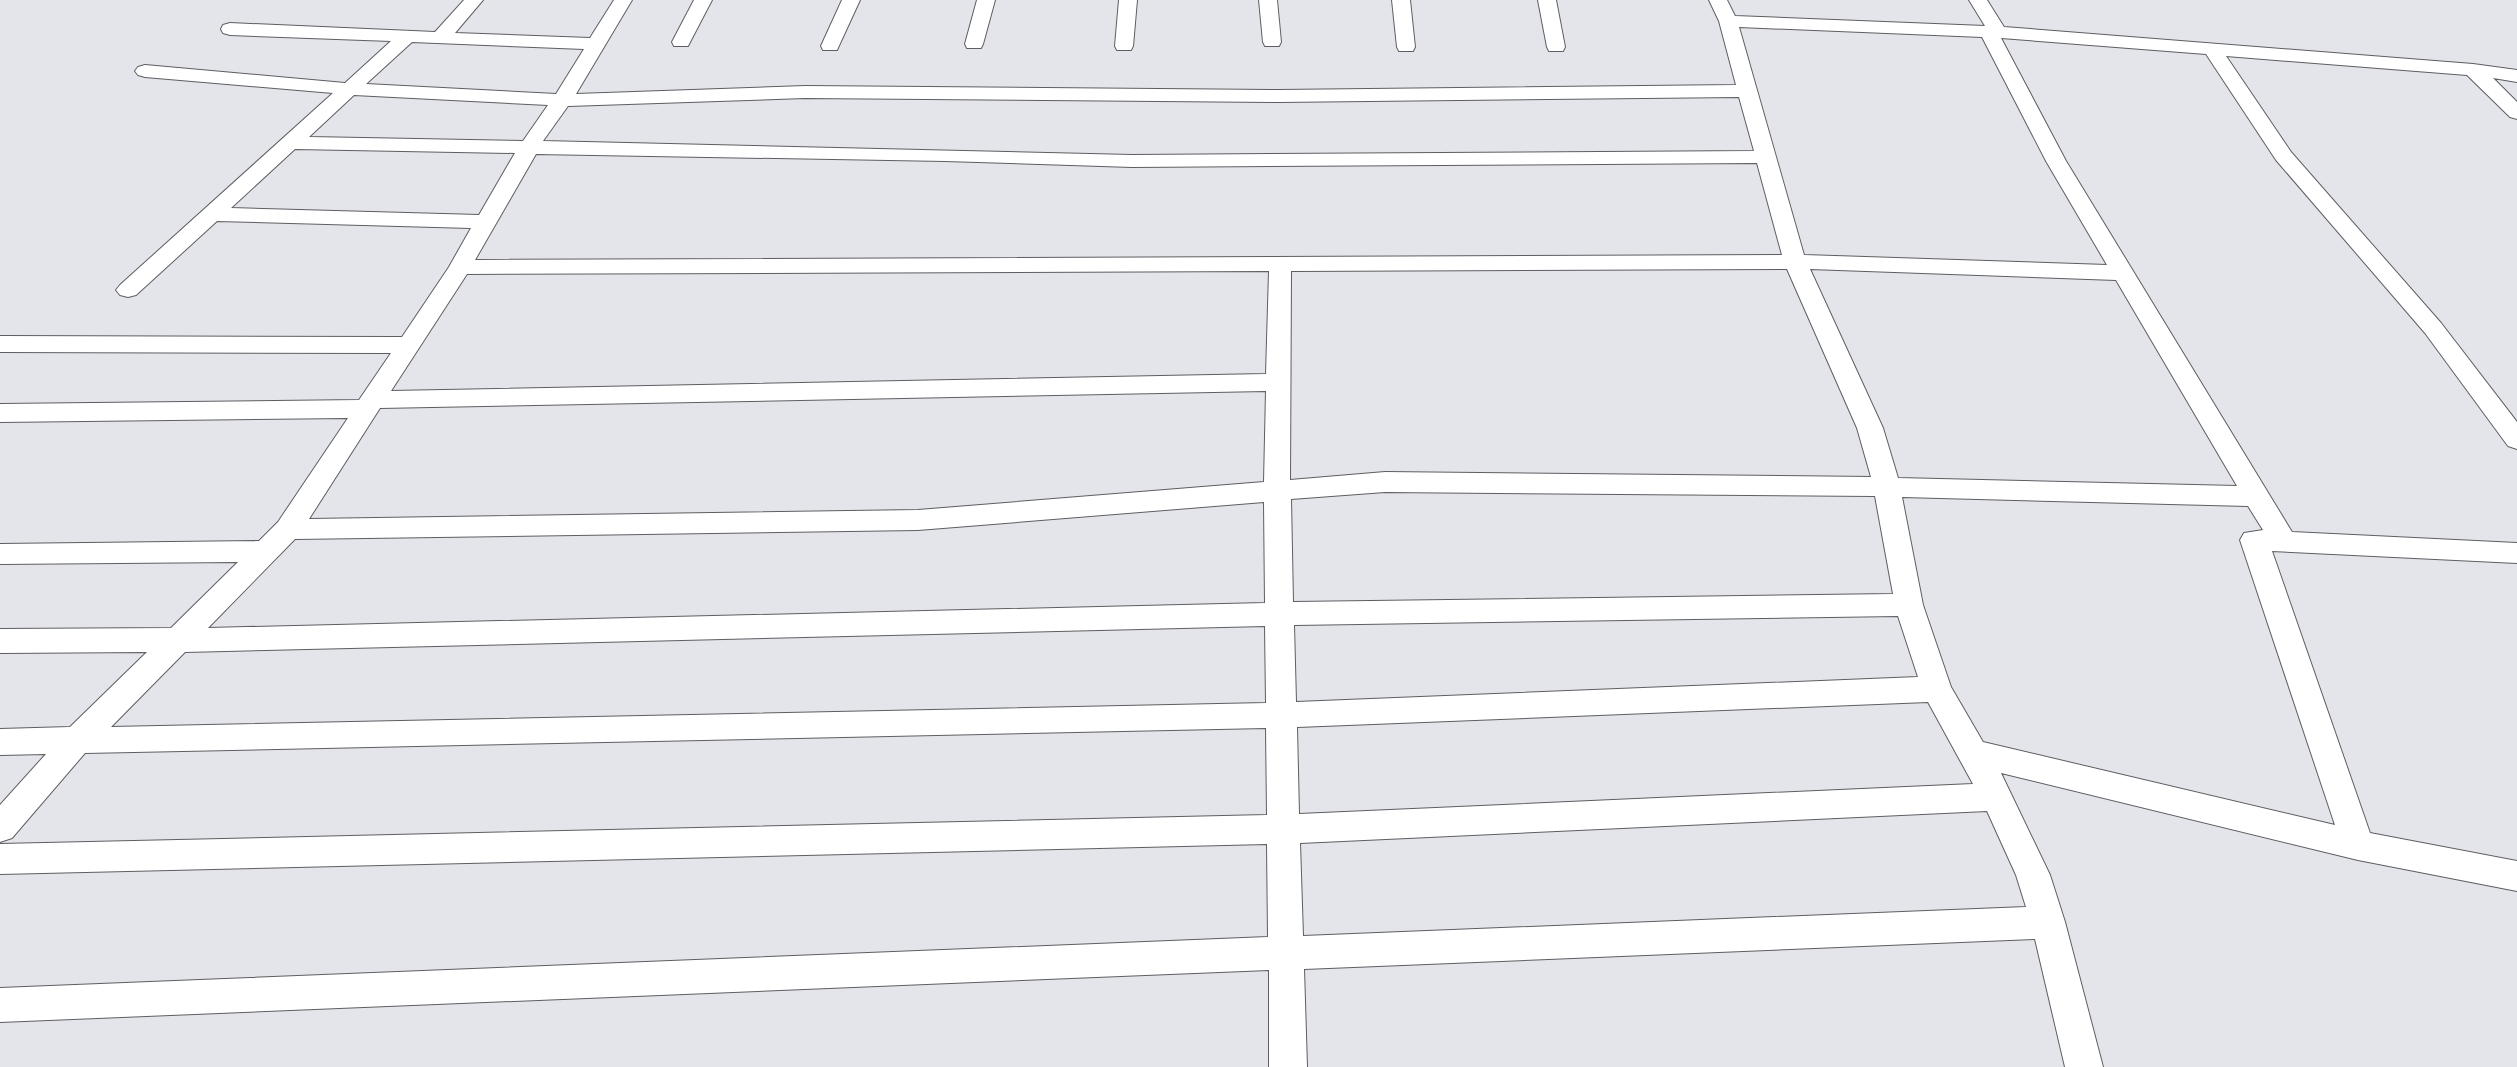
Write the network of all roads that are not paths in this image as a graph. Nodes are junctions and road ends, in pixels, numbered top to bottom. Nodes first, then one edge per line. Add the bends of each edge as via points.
1 (474, 0) edge
2 (623, 0) edge
3 (703, 0) edge
4 (851, 0) edge
5 (986, 0) edge
6 (1128, 0) edge
7 (1268, 0) edge
8 (1401, 0) edge
9 (1547, 0) edge
10 (1978, 0) edge
11 (1723, 11) edge
12 (230, 29) dead end
13 (1993, 32) junction
14 (408, 36) junction
15 (440, 38) junction
16 (681, 42) dead end
17 (1272, 42) dead end
18 (596, 44) junction
19 (974, 44) dead end
20 (830, 46) dead end
21 (1124, 46) dead end
22 (1406, 47) dead end
23 (1556, 47) dead end
24 (2212, 49) junction
25 (2473, 70) junction
26 (144, 71) dead end
27 (2517, 76) edge
28 (349, 89) junction
29 (1748, 91) junction
30 (562, 100) junction
31 (2517, 112) edge
32 (290, 143) junction
33 (529, 146) junction
34 (1764, 157) junction
35 (212, 214) junction
36 (486, 222) junction
37 (1794, 262) junction
38 (1280, 264) junction
39 (460, 266) junction
40 (2123, 273) junction
41 (128, 290) dead end
42 (0, 344) edge
43 (409, 345) junction
44 (1279, 382) junction
45 (370, 405) junction
46 (0, 413) edge
47 (2517, 440) edge
48 (1887, 487) junction
49 (1278, 491) junction
50 (2256, 496) junction
51 (288, 529) junction
52 (2284, 542) junction
53 (266, 551) junction
54 (2517, 553) edge
55 (0, 554) edge
56 (1909, 605) junction
57 (1280, 614) junction
58 (178, 640) junction
59 (0, 641) edge
60 (1938, 689) junction
61 (1282, 715) junction
62 (77, 741) junction
63 (0, 742) edge
64 (1972, 753) junction
65 (1997, 797) junction
66 (0, 828) edge
67 (1283, 829) junction
68 (2358, 844) junction
69 (0, 859) edge
70 (2517, 876) edge
71 (2048, 922) junction
72 (1286, 952) junction
73 (0, 1005) edge
74 (1288, 1067) edge
75 (2084, 1067) edge

1 - 15 street
2 - 18 street
3 - 16 street
4 - 20 street
5 - 19 street
6 - 21 street
7 - 17 street
8 - 22 street
9 - 23 street
10 - 13 street
11 - 13 street
11 - 29 street
12 - 14 street
13 - 24 street
13 - 40 street via 2056,161
14 - 15 street
14 - 28 street
15 - 18 street
18 - 30 street
24 - 25 street
24 - 47 street via 2283,156 2433,328
25 - 27 street
25 - 31 street
26 - 28 street
28 - 30 street
28 - 32 street
29 - 30 street via 1280,96 805,92
29 - 34 street
30 - 33 street
32 - 33 street
32 - 35 street
33 - 34 street via 1132,161
33 - 36 street
34 - 37 street
35 - 36 street
35 - 41 street
36 - 39 street
37 - 38 street
37 - 40 street
37 - 48 street via 1870,428
38 - 39 street
38 - 44 street
39 - 43 street
40 - 50 street
42 - 43 street
43 - 45 street
44 - 45 street
44 - 49 street
45 - 46 street
45 - 51 street
48 - 49 street via 1385,482
48 - 50 street
48 - 56 street
49 - 51 street via 918,520
49 - 57 street
50 - 52 street
51 - 53 street
52 - 54 street
52 - 68 street via 2254,540
53 - 55 street
53 - 58 street
56 - 57 street
56 - 60 street
57 - 58 street
57 - 61 street
58 - 59 street
58 - 62 street
60 - 61 street
60 - 64 street
61 - 62 street
61 - 67 street
62 - 63 street
62 - 66 street
64 - 65 street
64 - 68 street
65 - 67 street
65 - 71 street via 2033,875
67 - 69 street
67 - 72 street
68 - 70 street
71 - 72 street
71 - 75 street
72 - 73 street
72 - 74 street

